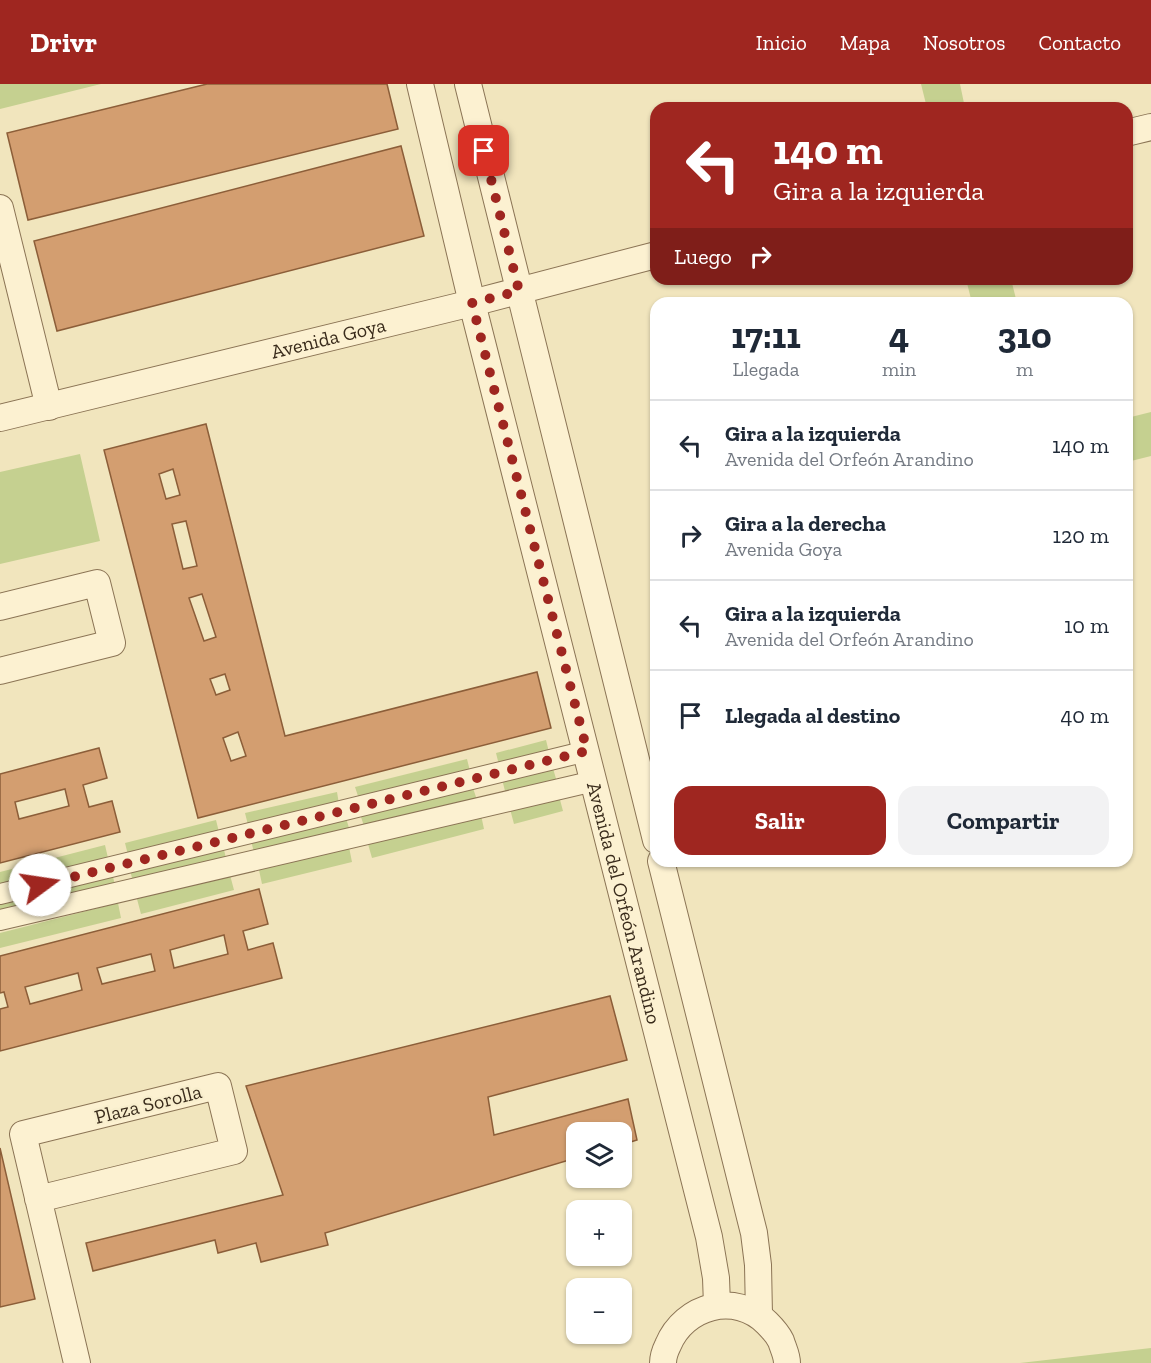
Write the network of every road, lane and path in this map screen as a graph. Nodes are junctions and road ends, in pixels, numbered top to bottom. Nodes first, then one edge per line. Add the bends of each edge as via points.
1 (420, 84) edge
2 (468, 84) edge
3 (1151, 127) edge
4 (1133, 132) edge
5 (0, 208) edge
6 (650, 257) edge
7 (519, 291) junction
8 (472, 303) junction
9 (49, 407) junction
10 (0, 418) edge
11 (0, 607) edge
12 (0, 671) edge
13 (587, 751) junction
14 (486, 775) junction
15 (594, 781) junction
16 (494, 804) junction
17 (352, 808) junction
18 (650, 816) edge
19 (358, 836) junction
20 (233, 837) junction
21 (240, 864) junction
22 (119, 865) junction
23 (662, 867) edge
24 (126, 890) junction
25 (0, 894) edge
26 (0, 920) edge
27 (38, 1199) junction
28 (717, 1305) junction
29 (759, 1315) junction
30 (77, 1363) edge
31 (663, 1363) edge
32 (787, 1363) edge

1 - 8 street, Avenida del Orfeón Arandino
2 - 7 street
3 - 4 street
5 - 9 street
6 - 7 street, Avenida Goya
7 - 8 street, Avenida Goya
7 - 18 street
8 - 9 street, Avenida Goya
8 - 13 street, Avenida del Orfeón Arandino
9 - 10 street, Avenida Goya
11 - 12 street via 97,583 112,643
13 - 14 street
13 - 15 street, Avenida del Orfeón Arandino
14 - 16 street
14 - 17 street
15 - 16 street
15 - 28 street, Avenida del Orfeón Arandino via 710,1237
16 - 19 street
17 - 19 street
17 - 20 street
19 - 21 street
20 - 21 street
20 - 22 street
21 - 24 street
22 - 24 street
22 - 25 street
23 - 29 street via 753,1233
24 - 26 street
27 - 27 street, Plaza Sorolla via 23,1134 218,1086 234,1151
27 - 30 street, Plaza Sorolla
28 - 29 street via 739,1306
28 - 31 street via 692,1314 673,1332
29 - 32 street via 778,1334

